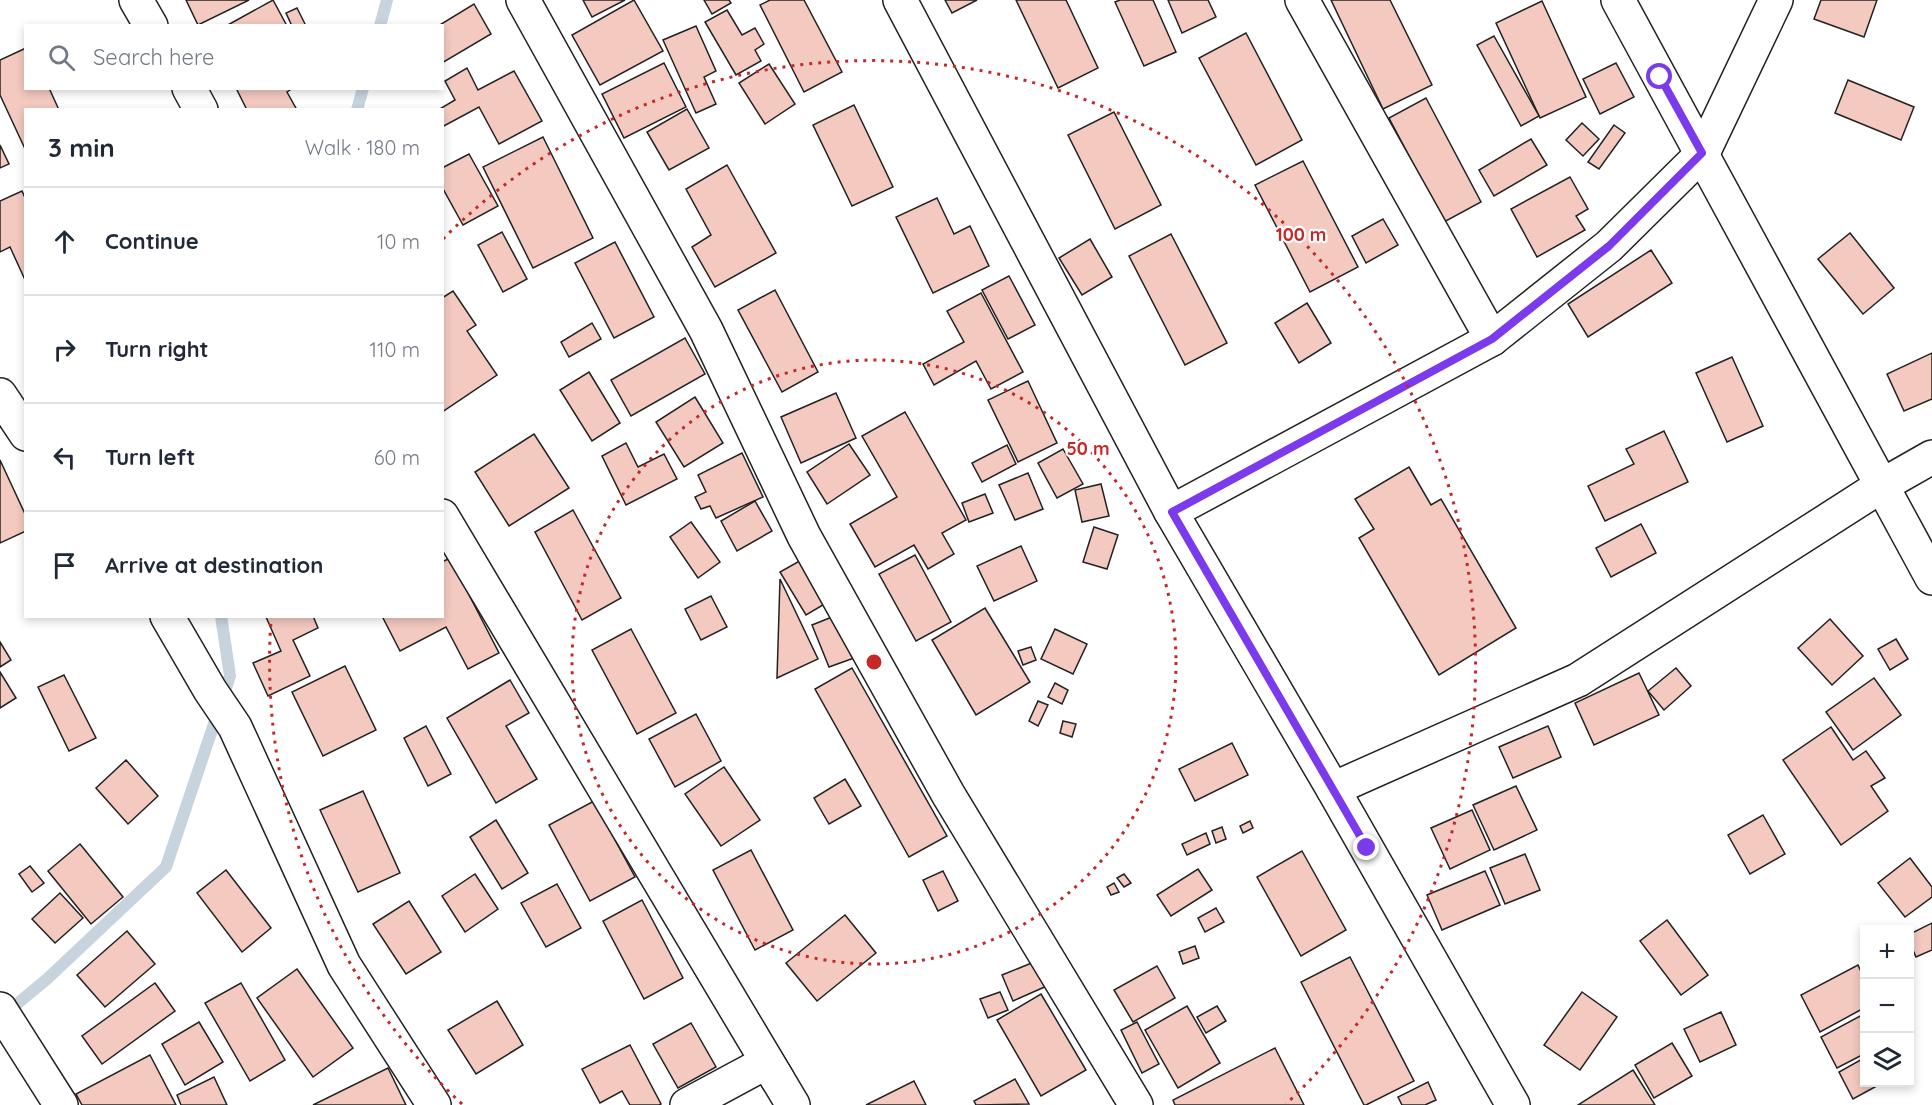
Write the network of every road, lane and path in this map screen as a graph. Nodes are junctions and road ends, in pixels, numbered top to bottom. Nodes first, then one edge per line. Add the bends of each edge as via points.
1 (136, 0) edge
2 (523, 0) edge
3 (900, 0) edge
4 (1302, 0) edge
5 (1618, 0) edge
6 (1776, 0) edge
7 (150, 24) edge
8 (190, 90) edge
9 (200, 108) edge
10 (1702, 153) junction
11 (1492, 339) junction
12 (0, 395) edge
13 (24, 431) edge
14 (1932, 457) edge
15 (1881, 486) junction
16 (1172, 512) junction
17 (444, 519) edge
18 (1932, 578) edge
19 (168, 618) edge
20 (1333, 789) junction
21 (5, 1017) edge
22 (770, 1066) junction
23 (61, 1105) edge
24 (434, 1105) edge
25 (687, 1105) edge
26 (793, 1105) edge
27 (1136, 1105) edge
28 (1513, 1105) edge

1 - 7 street
2 - 27 street via 706,330 804,536 948,794
3 - 16 street
4 - 11 street
5 - 10 street
6 - 10 street
8 - 9 street
10 - 11 street via 1609,246
10 - 15 street
11 - 16 street
12 - 13 street
14 - 15 street
15 - 18 street
15 - 20 street via 1578,680
16 - 20 street
17 - 22 street
19 - 24 street via 235,727 344,965
20 - 28 street
21 - 23 street
22 - 25 street
22 - 26 street

